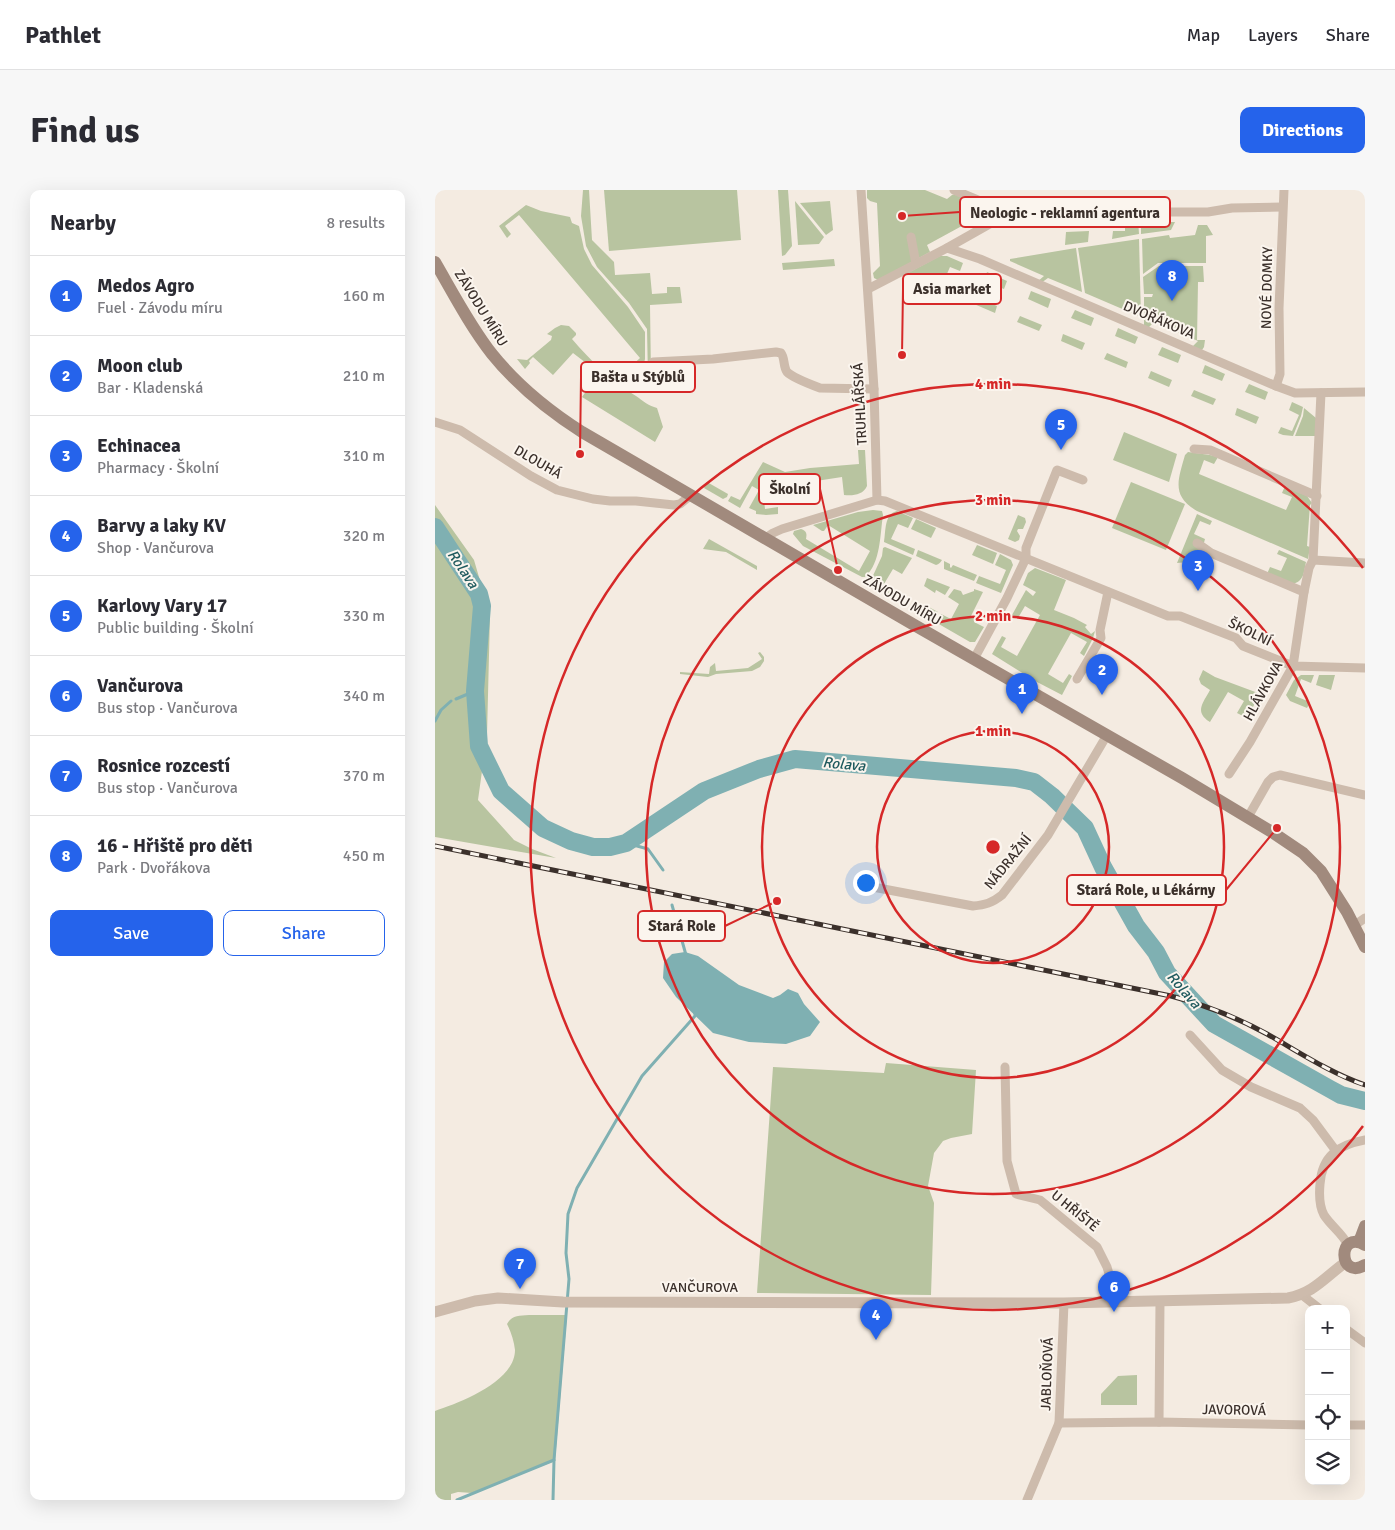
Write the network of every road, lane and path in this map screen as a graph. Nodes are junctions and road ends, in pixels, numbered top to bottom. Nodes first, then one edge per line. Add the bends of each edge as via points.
1 (861, 190) edge
2 (954, 190) edge
3 (1284, 190) edge
4 (984, 202) junction
5 (1282, 206) junction
6 (1009, 212) junction
7 (986, 224) junction
8 (911, 237) dead end
9 (947, 248) junction
10 (435, 262) edge
11 (916, 264) junction
12 (868, 290) junction
13 (653, 362) dead end
14 (1277, 386) junction
15 (874, 389) junction
16 (1365, 392) edge
17 (1321, 393) junction
18 (435, 422) edge
19 (1195, 449) dead end
20 (1083, 480) dead end
21 (691, 495) junction
22 (1317, 496) junction
23 (877, 500) junction
24 (767, 538) junction
25 (1197, 543) dead end
26 (1025, 558) junction
27 (1313, 560) junction
28 (1365, 563) edge
29 (1108, 592) junction
30 (1303, 592) junction
31 (974, 659) junction
32 (1293, 666) junction
33 (1365, 668) edge
34 (1077, 679) dead end
35 (1107, 735) junction
36 (1229, 774) dead end
37 (1365, 795) edge
38 (1248, 817) junction
39 (873, 888) dead end
40 (1360, 922) edge
41 (1365, 947) edge
42 (1190, 1035) dead end
43 (1005, 1067) dead end
44 (1365, 1140) edge
45 (1336, 1150) junction
46 (1365, 1226) edge
47 (1357, 1244) edge
48 (1346, 1262) junction
49 (1365, 1266) edge
50 (1302, 1296) junction
51 (1117, 1301) junction
52 (1160, 1301) junction
53 (1063, 1303) junction
54 (1315, 1305) edge
55 (435, 1312) edge
56 (1350, 1332) edge
57 (1365, 1343) edge
58 (1159, 1422) junction
59 (1059, 1423) junction
60 (1305, 1425) edge
61 (1350, 1425) edge
62 (1365, 1425) edge
63 (1027, 1500) edge

1 - 12 street, TRUHLÁŘSKÁ
2 - 4 street
3 - 5 street, NOVÉ DOMKY
4 - 6 street
4 - 7 street
5 - 6 street via 1208,212 1140,212 1127,209
5 - 14 street, NOVÉ DOMKY via 1280,374
6 - 7 street
7 - 9 street
8 - 11 street
9 - 11 street
9 - 14 street, DVOŘÁKOVA via 981,259
10 - 21 main road, ZÁVODU MÍRU via 485,345 525,388 569,423
11 - 12 street
12 - 15 street, TRUHLÁŘSKÁ
13 - 15 street via 776,352 784,356 788,373 814,386
14 - 17 street, DVOŘÁKOVA via 1295,393
15 - 23 street, TRUHLÁŘSKÁ
16 - 17 street, DVOŘÁKOVA
17 - 22 street, HLÁVKOVA
18 - 21 street, DLOUHÁ via 460,430 557,490 593,500 677,505
19 - 22 street via 1210,450
20 - 26 street via 1057,470
21 - 24 main road, ZÁVODU MÍRU
22 - 27 street, HLÁVKOVA
23 - 24 street via 782,529
23 - 26 street, ŠKOLNÍ
24 - 31 main road, ZÁVODU MÍRU
25 - 30 street via 1211,553
26 - 29 street, ŠKOLNÍ
26 - 31 street
27 - 28 street
27 - 30 street, HLÁVKOVA
29 - 32 street, ŠKOLNÍ via 1167,616 1179,616 1236,638 1243,646
29 - 34 street via 1101,638
30 - 32 street, HLÁVKOVA
31 - 35 main road, ZÁVODU MÍRU
32 - 33 street, ŠKOLNÍ
32 - 36 street, HLÁVKOVA
35 - 38 main road, ZÁVODU MÍRU
35 - 39 street, NÁDRAŽNÍ via 1048,835 994,902 973,906
37 - 38 street via 1280,775 1268,782
38 - 40 main road, ZÁVODU MÍRU via 1313,863
40 - 41 main road, ZÁVODU MÍRU
42 - 45 street via 1222,1070 1251,1088 1300,1108
43 - 51 street, U HŘIŠTĚ via 1007,1161 1016,1194 1040,1200 1097,1248 1107,1267
44 - 45 street
45 - 47 street via 1323,1167 1320,1203 1325,1215 1345,1238
46 - 47 main road
47 - 48 main road via 1344,1253
48 - 49 main road via 1352,1268
48 - 50 street, VANČUROVA
50 - 52 street, VANČUROVA
50 - 54 street
51 - 52 street, VANČUROVA
51 - 53 street, VANČUROVA
52 - 58 street
53 - 55 street, VANČUROVA via 563,1302 498,1298
53 - 59 street, JABLOŇOVÁ
56 - 57 street
58 - 59 street, JAVOROVÁ
58 - 60 street, JAVOROVÁ
59 - 63 street, JABLOŇOVÁ
61 - 62 street

